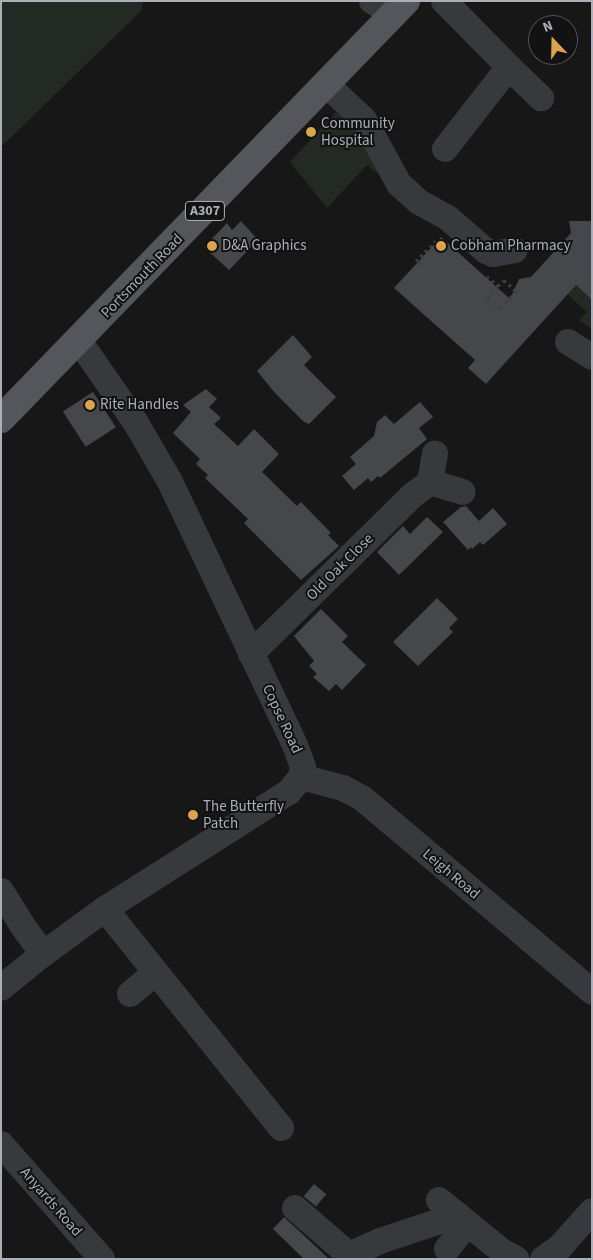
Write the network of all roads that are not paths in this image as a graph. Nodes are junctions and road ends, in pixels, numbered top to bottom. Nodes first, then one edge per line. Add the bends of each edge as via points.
1 (444, 1) edge
2 (391, 6) edge
3 (509, 67) junction
4 (326, 84) junction
5 (541, 98) dead end
6 (445, 149) dead end
7 (515, 250) dead end
8 (79, 342) junction
9 (568, 342) dead end
10 (592, 357) edge
11 (1, 420) edge
12 (435, 453) dead end
13 (430, 482) junction
14 (462, 492) dead end
15 (251, 654) junction
16 (301, 777) junction
17 (1, 891) edge
18 (105, 909) junction
19 (43, 954) junction
20 (155, 973) junction
21 (1, 988) edge
22 (592, 992) edge
23 (130, 994) dead end
24 (281, 1128) dead end
25 (1, 1144) edge
26 (295, 1208) dead end
27 (592, 1211) edge
28 (455, 1213) junction
29 (447, 1249) dead end
30 (102, 1259) edge
31 (516, 1259) edge
32 (543, 1259) edge

1 - 3 street
2 - 4 main road, Portsmouth Road / A307
3 - 5 street
3 - 6 street
4 - 7 street via 364,120 399,184 419,202 448,218 486,251 493,254
4 - 8 main road, Portsmouth Road / A307
8 - 11 main road, Portsmouth Road / A307
8 - 15 street, Copse Road via 136,423 169,480
9 - 10 street
12 - 13 street
13 - 14 street
13 - 15 street, Old Oak Close
15 - 16 street, Copse Road via 300,758 303,767
16 - 18 street via 288,792
16 - 22 street, Leigh Road via 343,788 362,798
17 - 19 street
18 - 19 street
18 - 20 street
19 - 21 street
20 - 23 street
20 - 24 street
25 - 30 street, Anyards Road
26 - 28 street via 349,1255
27 - 32 street via 560,1247
28 - 29 street
28 - 31 street via 502,1252

